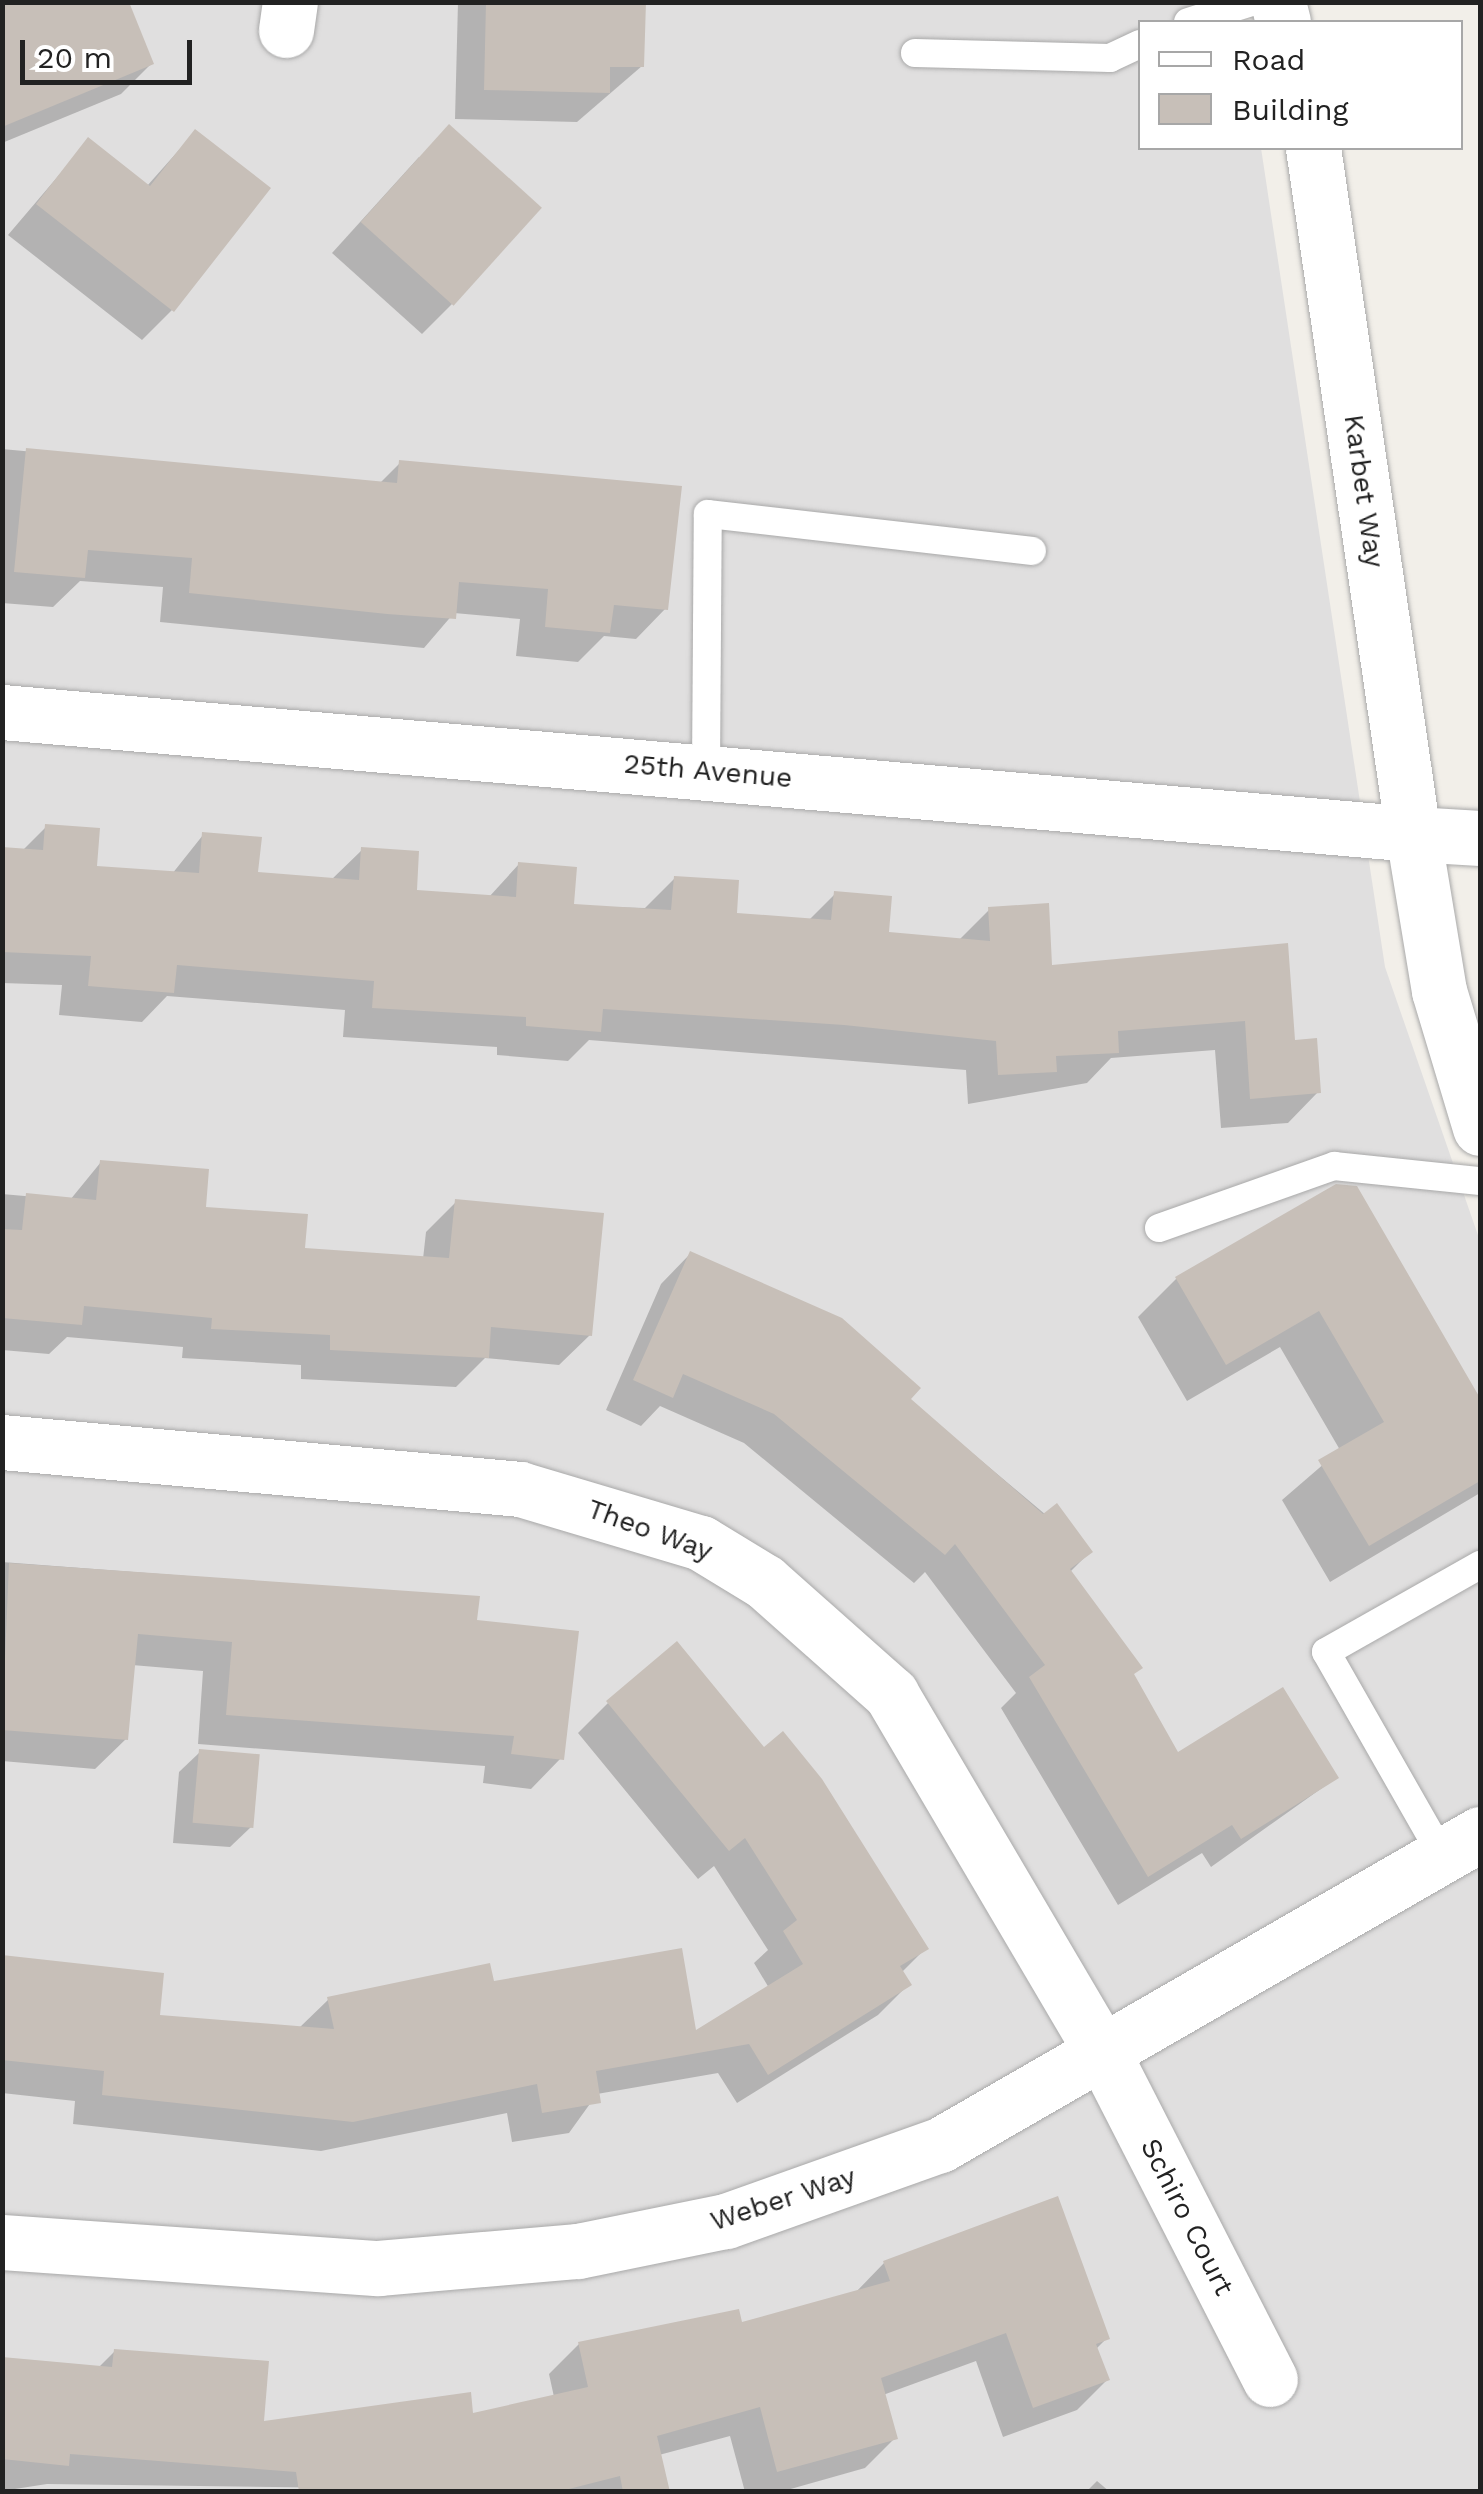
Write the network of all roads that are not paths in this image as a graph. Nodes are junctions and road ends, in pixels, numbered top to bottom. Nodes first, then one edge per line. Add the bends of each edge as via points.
1 (1252, 2) edge
2 (1194, 20) edge
3 (1138, 45) edge
4 (915, 54) dead end
5 (1313, 150) edge
6 (1032, 551) dead end
7 (2, 712) edge
8 (706, 770) junction
9 (1412, 834) junction
10 (1480, 838) edge
11 (1480, 1128) edge
12 (1480, 1182) edge
13 (1159, 1228) dead end
14 (2, 1442) edge
15 (1480, 1565) edge
16 (1462, 1845) edge
17 (1104, 2056) junction
18 (2, 2242) edge
19 (1270, 2379) dead end

1 - 2 lane
3 - 4 lane via 1110,58
5 - 9 street, Karbet Way
6 - 8 lane via 708,514
7 - 8 street, 25th Avenue
8 - 9 street, 25th Avenue
9 - 10 street, 25th Avenue
9 - 11 street, Karbet Way via 1440,991
12 - 13 lane via 1334,1166
14 - 17 street, Theo Way via 520,1489 701,1542 765,1582 891,1694
15 - 16 lane via 1326,1652
16 - 17 street, Weber Way
17 - 18 street, Weber Way via 940,2145 800,2198 578,2251 378,2268
17 - 19 street, Schiro Court

